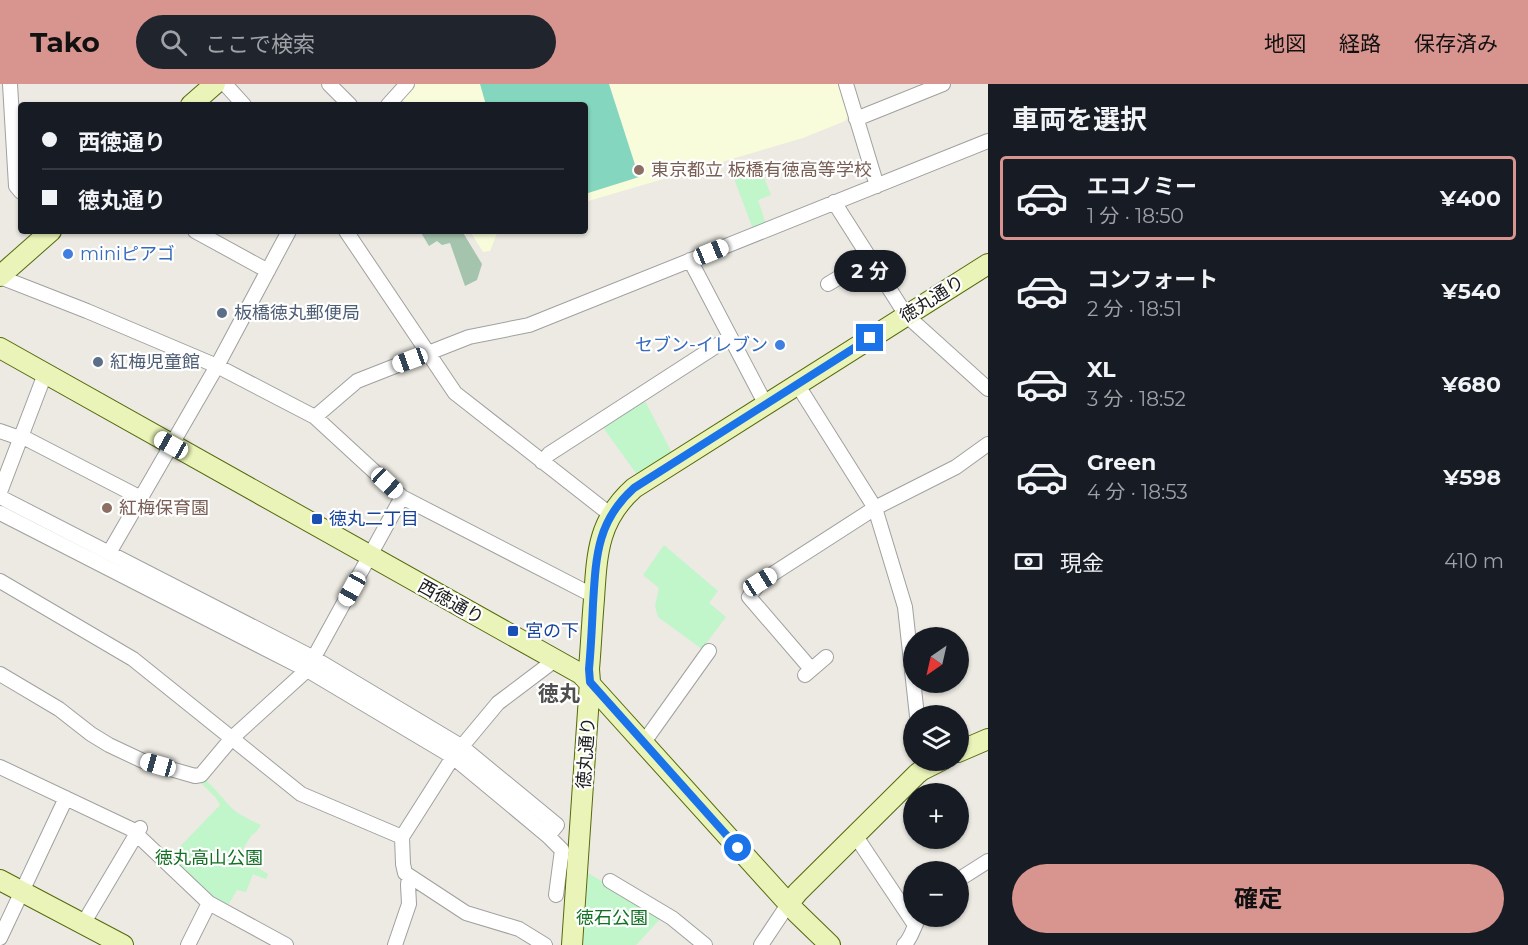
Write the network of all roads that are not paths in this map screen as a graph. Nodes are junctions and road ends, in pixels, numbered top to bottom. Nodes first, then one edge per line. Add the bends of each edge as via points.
1 (10, 84) edge
2 (214, 84) edge
3 (225, 84) edge
4 (329, 84) edge
5 (407, 84) edge
6 (846, 84) edge
7 (943, 84) edge
8 (194, 102) edge
9 (241, 102) edge
10 (347, 102) edge
11 (391, 102) edge
12 (856, 119) junction
13 (988, 141) edge
14 (877, 186) junction
15 (18, 188) edge
16 (834, 202) junction
17 (48, 234) edge
18 (200, 234) edge
19 (287, 234) edge
20 (348, 234) edge
21 (870, 259) junction
22 (690, 260) junction
23 (988, 264) edge
24 (268, 271) junction
25 (1, 274) edge
26 (828, 284) dead end
27 (906, 315) junction
28 (730, 336) junction
29 (0, 348) edge
30 (429, 353) junction
31 (217, 366) junction
32 (45, 374) junction
33 (797, 384) junction
34 (988, 389) edge
35 (766, 405) junction
36 (315, 417) junction
37 (0, 430) edge
38 (21, 437) junction
39 (988, 444) edge
40 (171, 445) junction
41 (542, 462) junction
42 (0, 494) edge
43 (402, 497) junction
44 (141, 498) junction
45 (875, 508) junction
46 (0, 513) edge
47 (611, 515) junction
48 (109, 553) junction
49 (370, 556) junction
50 (0, 581) edge
51 (594, 596) junction
52 (709, 651) dead end
53 (826, 657) dead end
54 (555, 660) junction
55 (310, 664) junction
56 (0, 674) edge
57 (590, 682) junction
58 (916, 705) edge
59 (232, 738) junction
60 (988, 739) edge
61 (644, 742) junction
62 (969, 748) edge
63 (457, 751) junction
64 (0, 767) edge
65 (915, 771) edge
66 (66, 798) junction
67 (138, 831) junction
68 (855, 835) junction
69 (402, 837) junction
70 (988, 861) edge
71 (969, 873) edge
72 (409, 876) junction
73 (0, 880) edge
74 (610, 881) dead end
75 (22, 891) junction
76 (556, 895) dead end
77 (903, 902) edge
78 (209, 903) junction
79 (789, 903) junction
80 (83, 924) junction
81 (914, 927) edge
82 (0, 938) edge
83 (111, 942) edge
84 (188, 945) edge
85 (285, 945) edge
86 (395, 945) edge
87 (545, 945) edge
88 (572, 945) edge
89 (705, 945) edge
90 (761, 945) edge
91 (830, 945) edge
92 (904, 945) edge

1 - 15 street
2 - 8 street
3 - 9 street
4 - 10 street
5 - 11 street
6 - 12 street
7 - 12 street
12 - 14 street
13 - 14 street
14 - 16 street
16 - 21 street
16 - 22 street
17 - 25 street
18 - 24 street
19 - 24 street
20 - 30 street
21 - 26 street
21 - 27 street
22 - 28 street
22 - 30 street via 529,325 469,337
23 - 27 street, 徳丸通り
24 - 31 street
25 - 31 street
27 - 33 street, 徳丸通り
27 - 34 street
28 - 35 street
28 - 41 street
29 - 32 street, 西徳通り
30 - 36 street via 357,381
30 - 41 street via 455,393
31 - 36 street
31 - 40 street
32 - 38 street
32 - 40 street, 西徳通り
33 - 35 street, 徳丸通り
33 - 45 street
35 - 47 street, 徳丸通り via 634,488
36 - 43 street
37 - 38 street
38 - 42 street
38 - 44 street
39 - 45 street via 956,467
40 - 44 street
40 - 49 street, 西徳通り
41 - 47 street
42 - 48 street
43 - 49 street
43 - 51 street
44 - 48 street
45 - 53 street via 760,582 747,599 808,672
45 - 58 street via 905,607
46 - 55 street
47 - 51 street, 徳丸通り via 597,556
48 - 55 street
49 - 54 street, 西徳通り
49 - 55 street
50 - 59 street via 133,659
51 - 57 street, 徳丸通り
52 - 61 street
54 - 57 street, 西徳通り
54 - 63 street via 498,703
55 - 59 street
55 - 63 street
56 - 59 street via 109,745 158,768 201,775
57 - 61 street, 西徳通り
57 - 88 street, 徳丸通り
59 - 69 street via 301,794
60 - 62 street
61 - 79 street, 西徳通り
63 - 69 street
63 - 76 street via 562,850
64 - 66 street
65 - 68 street
66 - 67 street
66 - 75 street
67 - 78 street
67 - 80 street
68 - 77 street
68 - 79 street
69 - 72 street via 403,864
70 - 71 street
72 - 86 street via 409,904
72 - 87 street via 466,913 519,930
73 - 75 street
74 - 89 street via 672,918
75 - 80 street
75 - 82 street
78 - 84 street
78 - 85 street
79 - 90 street
79 - 91 street, 西徳通り
80 - 83 street
81 - 92 street

